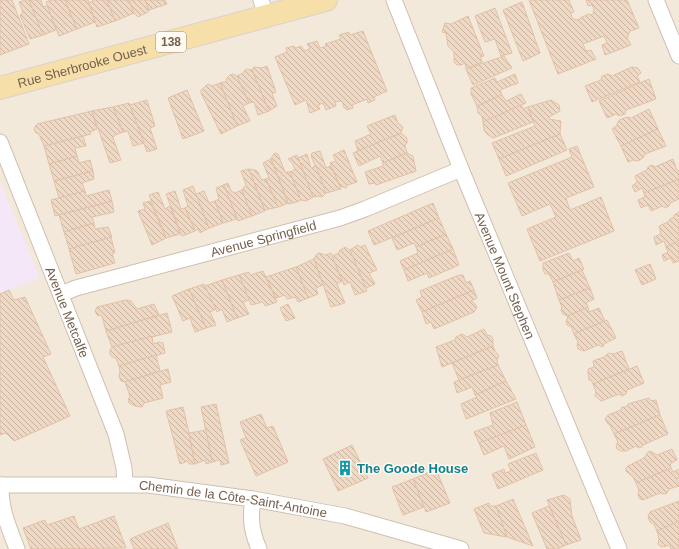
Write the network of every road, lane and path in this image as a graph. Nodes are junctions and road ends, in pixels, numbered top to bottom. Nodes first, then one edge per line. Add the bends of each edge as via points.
1 (326, 0) edge
2 (394, 0) edge
3 (656, 0) edge
4 (264, 8) edge
5 (679, 56) edge
6 (0, 88) edge
7 (0, 142) edge
8 (461, 169) junction
9 (61, 294) junction
10 (125, 484) junction
11 (0, 485) edge
12 (253, 499) junction
13 (17, 549) edge
14 (258, 549) edge
15 (461, 549) edge
16 (619, 549) edge

1 - 4 main road, Rue Sherbrooke Ouest / 138
2 - 8 street, Avenue Mount Stephen
3 - 5 street
4 - 6 main road, Rue Sherbrooke Ouest / 138
7 - 9 street, Avenue Metcalfe
8 - 9 street, Avenue Springfield via 340,218
8 - 16 street, Avenue Mount Stephen
9 - 10 street, Avenue Metcalfe via 116,434
10 - 11 street, Chemin de la Côte-Saint-Antoine
10 - 12 street, Chemin de la Côte-Saint-Antoine
11 - 13 street via 1,502
12 - 14 street via 250,516
12 - 15 street, Chemin de la Côte-Saint-Antoine via 344,516

